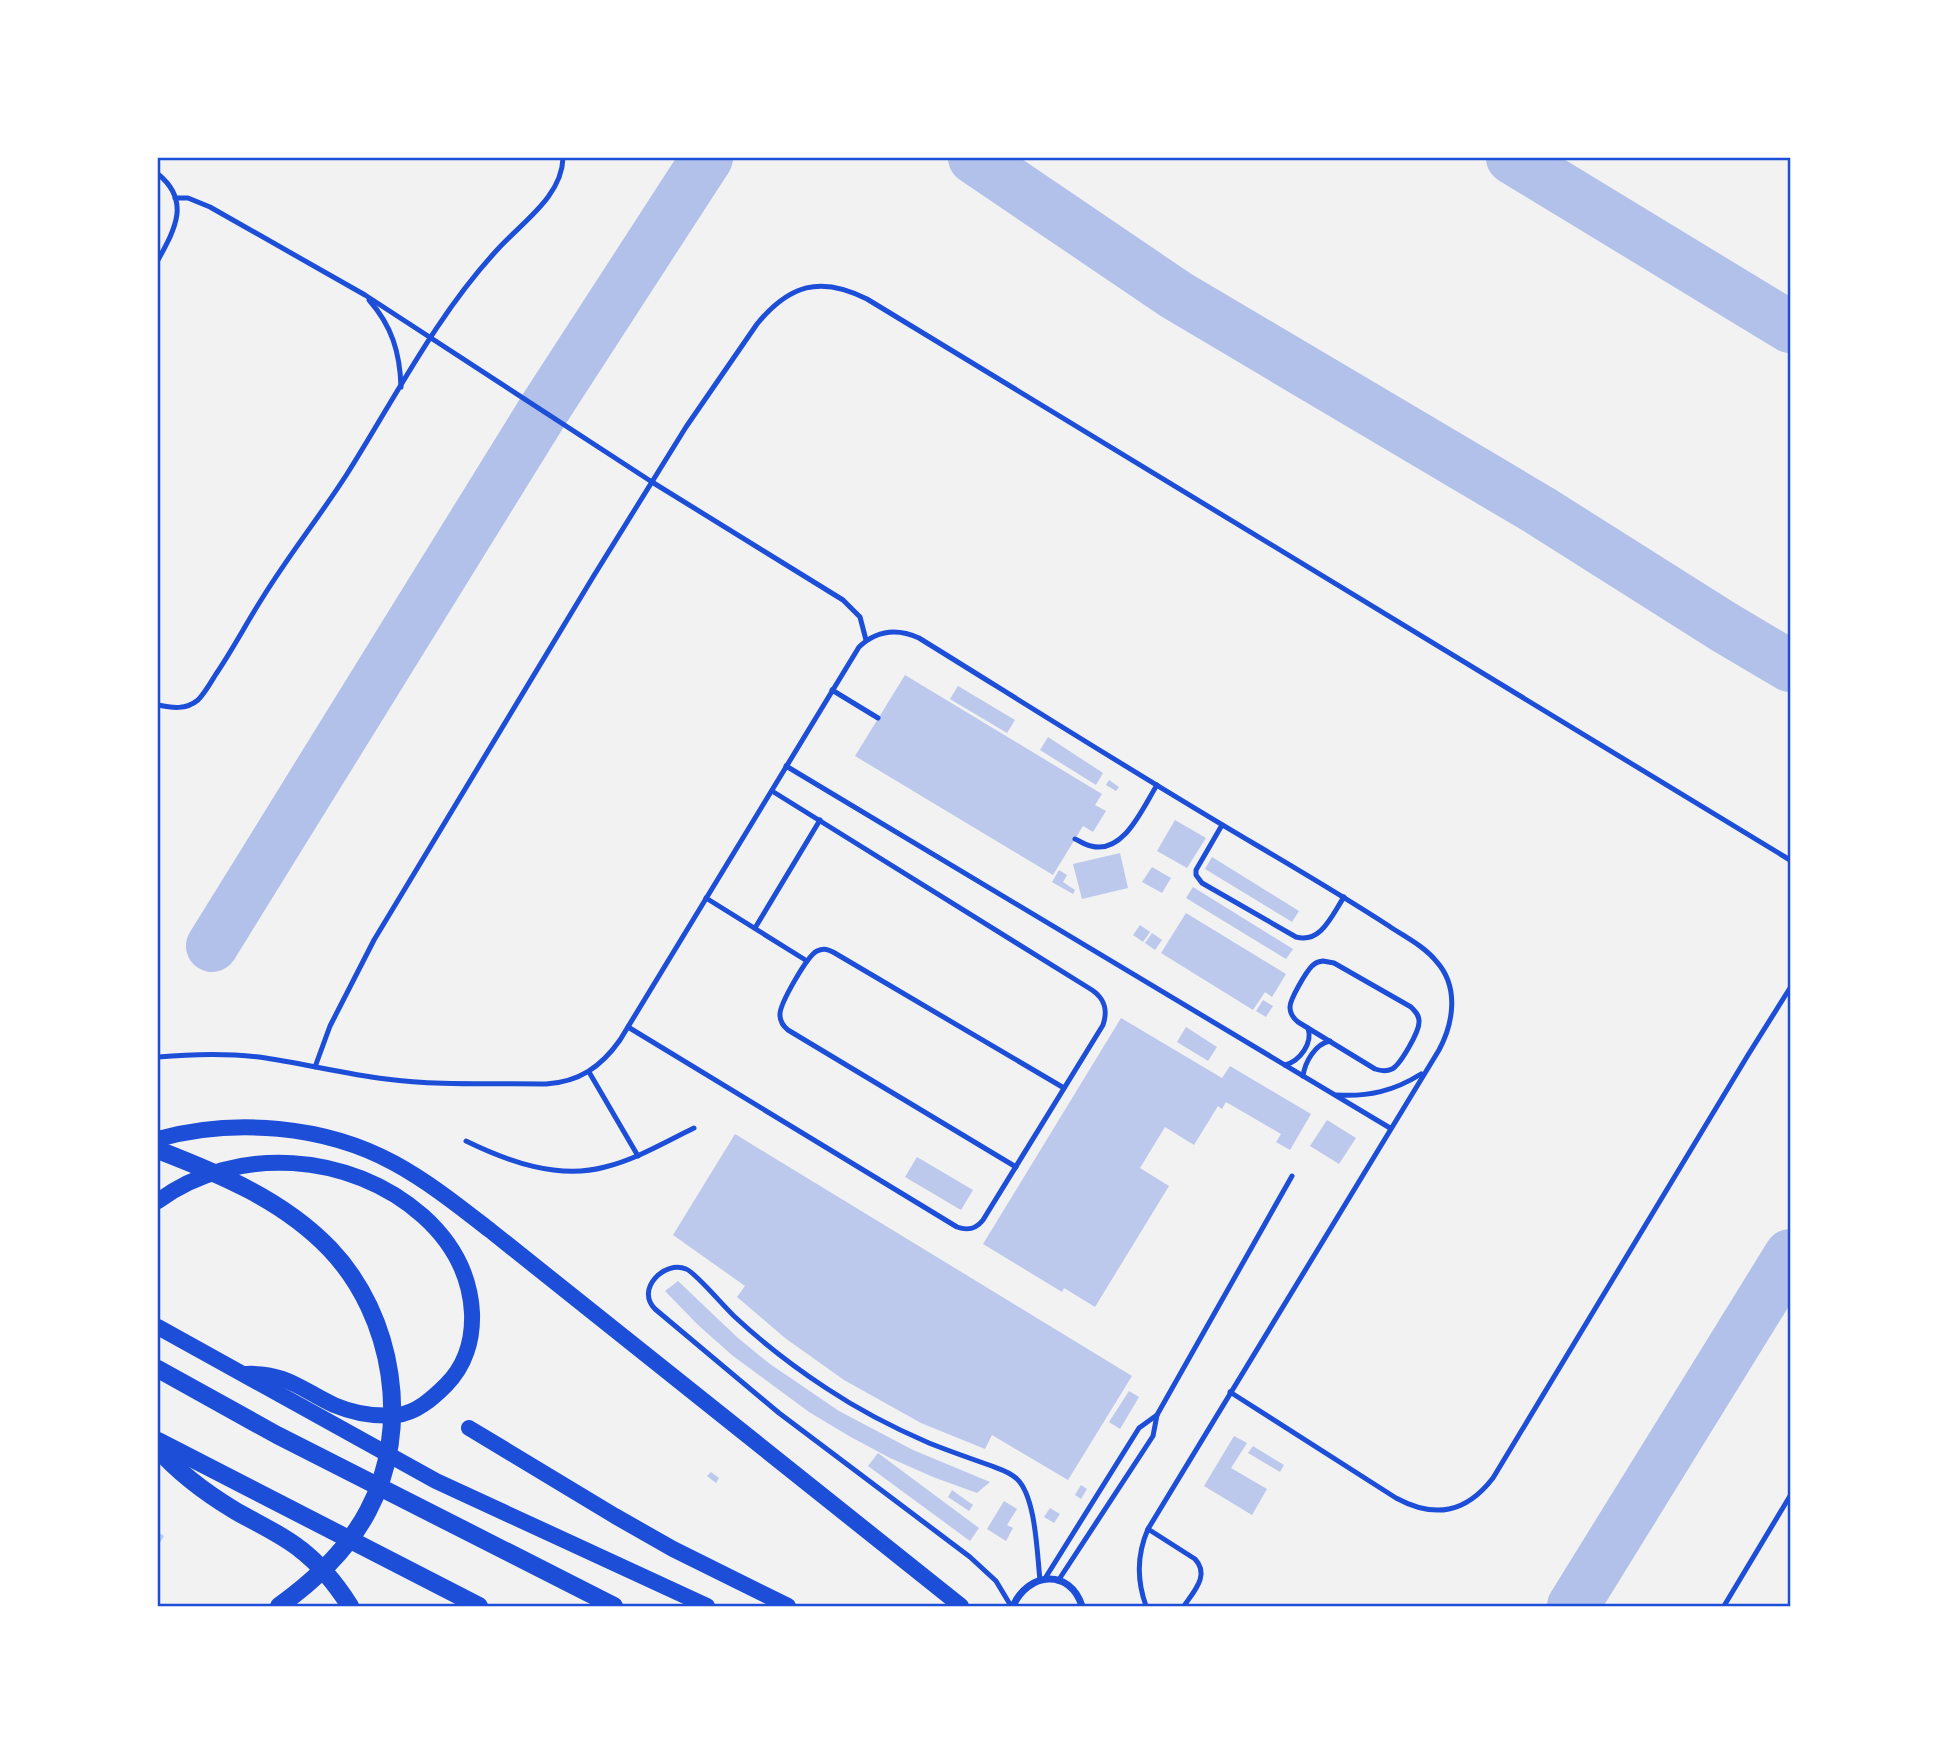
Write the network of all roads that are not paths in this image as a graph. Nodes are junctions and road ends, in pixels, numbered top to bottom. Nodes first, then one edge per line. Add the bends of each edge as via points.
1 (563, 158) edge
2 (158, 174) edge
3 (175, 198) junction
4 (158, 260) edge
5 (365, 296) junction
6 (430, 337) junction
7 (401, 387) junction
8 (652, 482) junction
9 (866, 640) junction
10 (832, 690) junction
11 (158, 705) edge
12 (878, 718) dead end
13 (786, 766) junction
14 (1157, 785) junction
15 (772, 791) junction
16 (820, 820) junction
17 (1222, 825) junction
18 (1075, 839) dead end
19 (1790, 860) edge
20 (1344, 897) junction
21 (706, 898) junction
22 (755, 929) junction
23 (807, 961) junction
24 (1790, 988) edge
25 (628, 1027) junction
26 (1308, 1028) junction
27 (1330, 1041) junction
28 (158, 1057) edge
29 (1285, 1065) junction
30 (315, 1067) junction
31 (589, 1072) junction
32 (1423, 1073) junction
33 (1303, 1076) junction
34 (1064, 1088) junction
35 (1334, 1094) junction
36 (694, 1128) dead end
37 (1390, 1128) junction
38 (158, 1139) edge
39 (466, 1140) dead end
40 (158, 1150) edge
41 (638, 1156) junction
42 (1016, 1167) junction
43 (1292, 1176) dead end
44 (158, 1201) edge
45 (158, 1326) edge
46 (158, 1369) edge
47 (246, 1374) junction
48 (1230, 1392) junction
49 (1157, 1415) junction
50 (469, 1427) dead end
51 (158, 1441) edge
52 (158, 1449) edge
53 (1790, 1496) edge
54 (1148, 1529) junction
55 (1042, 1580) junction
56 (1058, 1581) junction
57 (279, 1606) edge
58 (350, 1606) edge
59 (479, 1606) edge
60 (614, 1606) edge
61 (707, 1606) edge
62 (788, 1606) edge
63 (961, 1606) edge
64 (1012, 1606) edge
65 (1082, 1606) edge
66 (1146, 1606) edge
67 (1184, 1606) edge
68 (1724, 1606) edge

1 - 6 lane via 563,168 541,206 477,271
2 - 3 lane
3 - 4 lane via 175,227
3 - 5 lane via 210,207
5 - 6 lane
5 - 7 lane via 397,347
6 - 7 lane
6 - 8 lane
7 - 11 lane via 199,699 177,708
8 - 9 lane via 843,600 860,617
8 - 19 lane via 768,310 781,298 815,286 851,291
8 - 30 lane via 374,940 330,1026
9 - 10 lane
9 - 14 lane via 886,632 909,633
10 - 12 lane
10 - 13 lane
13 - 15 lane
13 - 29 lane
14 - 17 lane
14 - 18 lane via 1115,844 1090,846
15 - 16 lane
15 - 21 lane
16 - 22 lane
16 - 34 lane via 1099,995 1105,1010 1103,1025
17 - 20 lane
17 - 20 lane via 1196,870 1202,883 1302,939 1318,934
20 - 32 lane via 1428,953 1448,981 1450,1026
21 - 22 lane
21 - 25 lane
22 - 23 lane
23 - 34 lane via 820,950 833,951
23 - 42 lane via 781,1008 781,1021 788,1030
24 - 48 lane via 1493,1478 1474,1498 1449,1510 1412,1507
25 - 31 lane via 611,1053
25 - 42 lane via 964,1230 984,1220
26 - 27 lane
26 - 27 lane via 1295,1019 1290,1005 1309,970 1323,961 1411,1007 1419,1019 1417,1033 1398,1063 1385,1071
26 - 29 lane via 1308,1044 1297,1059
27 - 33 lane via 1315,1050
28 - 30 lane via 234,1055
29 - 33 lane
30 - 31 lane via 414,1083 546,1084
31 - 41 lane
32 - 35 lane via 1381,1092
32 - 37 lane
33 - 35 lane
34 - 42 lane
35 - 37 lane
36 - 41 lane
37 - 48 lane
38 - 63 main road via 211,1129 291,1131 345,1143 414,1174
39 - 41 lane via 532,1167 568,1171 604,1168
40 - 57 highway via 256,1192 314,1234 359,1287 385,1353 392,1423 378,1491 341,1550
43 - 49 lane
44 - 47 main road via 190,1181 216,1172 274,1163 328,1168 368,1181 413,1207 443,1236 464,1272 471,1297 471,1340 452,1379 419,1408 399,1415 356,1413 275,1375
45 - 47 main road
46 - 60 highway via 277,1435
47 - 61 main road via 436,1481
48 - 54 lane
49 - 55 lane via 1139,1428
49 - 56 lane via 1153,1436
50 - 62 main road via 650,1536
51 - 59 highway
52 - 58 highway via 207,1492 299,1548 321,1567
53 - 68 lane
54 - 66 lane via 1139,1569
54 - 67 lane via 1200,1564 1202,1577
55 - 56 street
55 - 64 street via 1027,1586
55 - 64 lane via 1030,1500 1010,1473 894,1427 828,1389 765,1344 685,1268 672,1267 651,1283 647,1295 651,1305 779,1413 977,1563
56 - 65 street via 1074,1592

